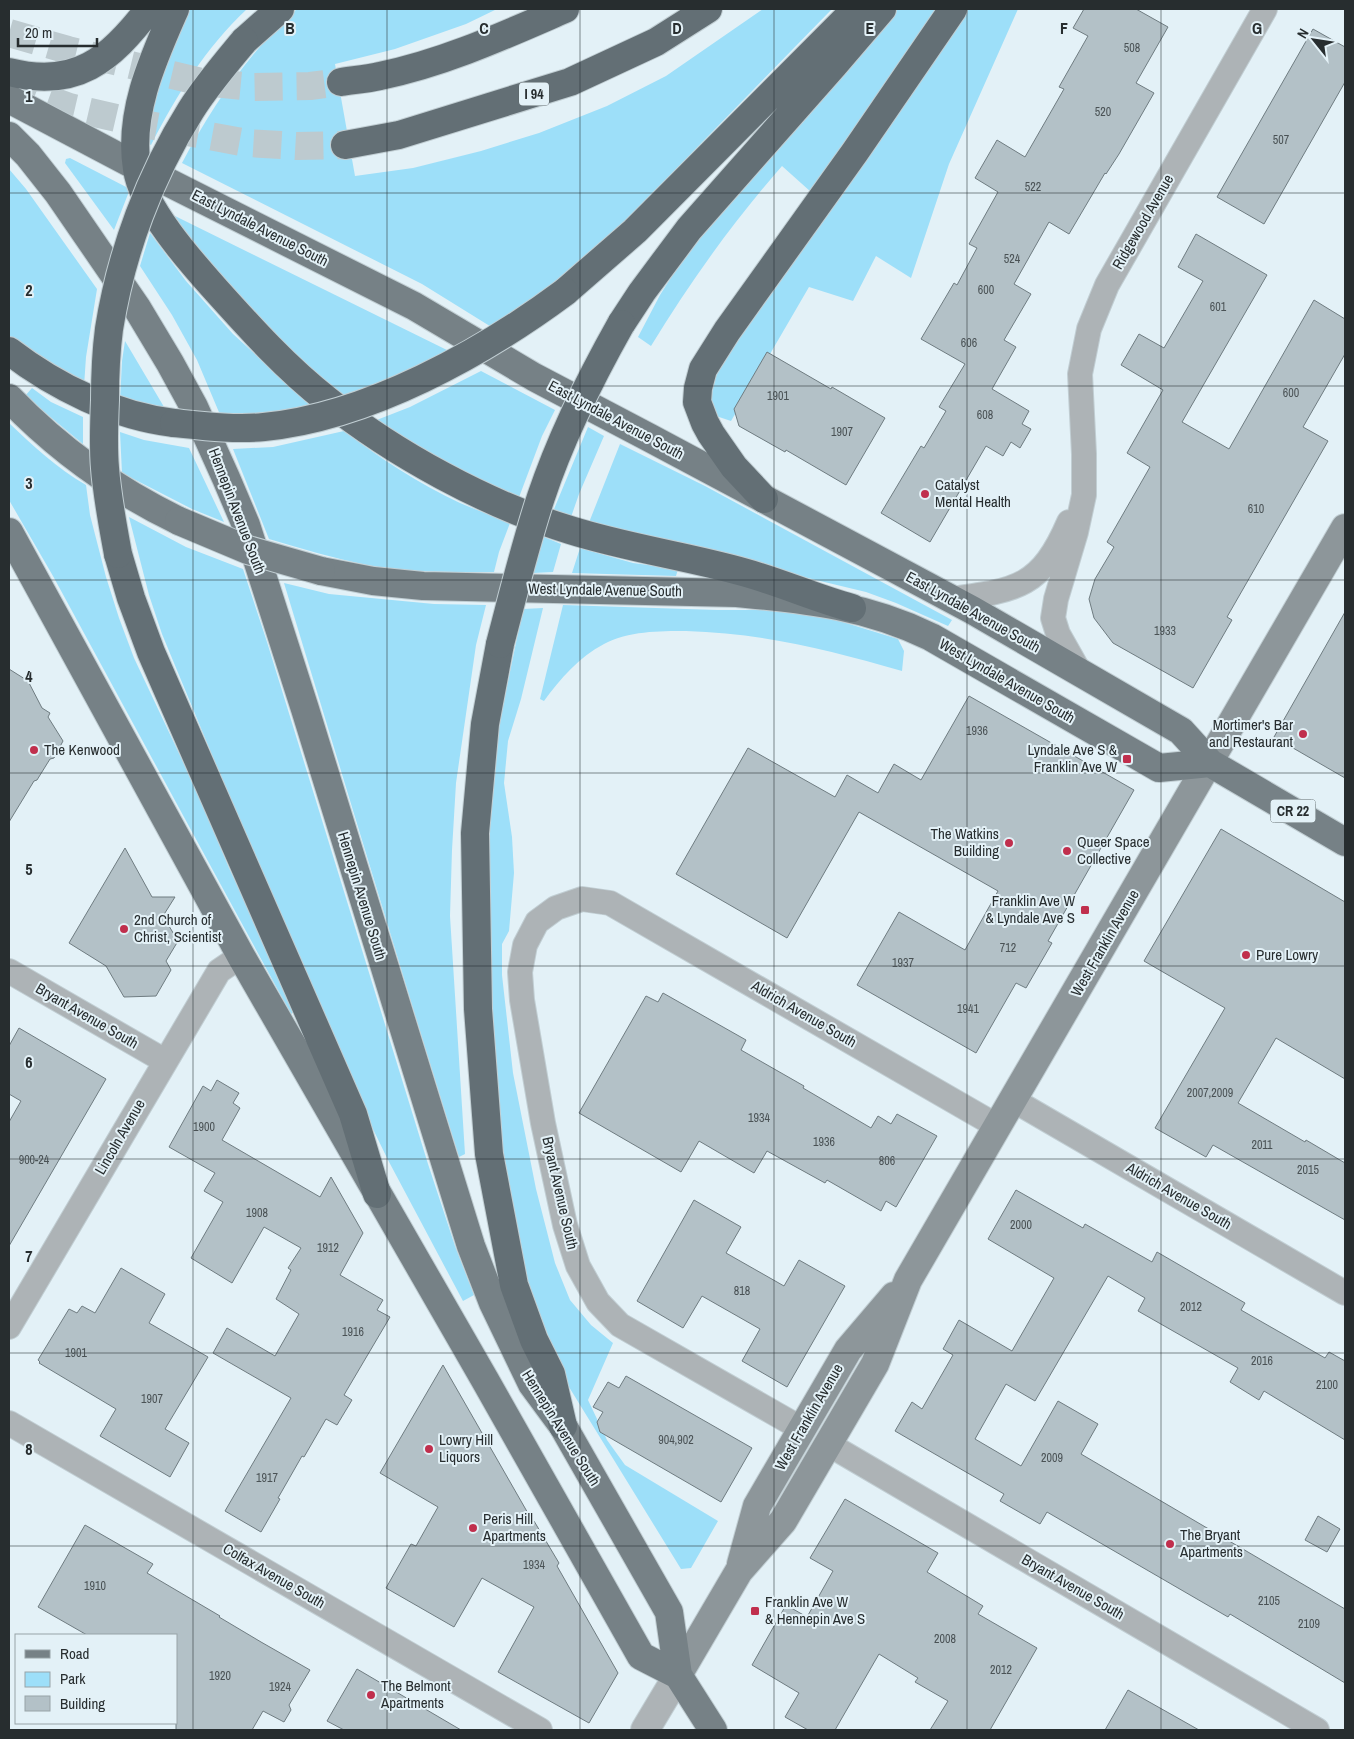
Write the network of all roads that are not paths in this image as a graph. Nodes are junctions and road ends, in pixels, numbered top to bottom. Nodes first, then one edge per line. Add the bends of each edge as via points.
1 (149, 9) edge
2 (175, 9) edge
3 (280, 9) edge
4 (565, 9) edge
5 (708, 9) edge
6 (856, 9) edge
7 (882, 9) edge
8 (953, 9) edge
9 (1265, 9) edge
10 (9, 72) edge
11 (341, 82) tunnel mouth
12 (9, 99) edge
13 (9, 136) edge
14 (345, 145) tunnel mouth
15 (136, 166) junction
16 (9, 351) edge
17 (9, 398) edge
18 (1084, 454) junction
19 (764, 499) junction
20 (1345, 528) edge
21 (9, 532) edge
22 (952, 600) junction
23 (852, 608) junction
24 (1080, 673) junction
25 (1210, 763) junction
26 (1345, 842) edge
27 (610, 902) joint
28 (241, 956) junction
29 (9, 971) edge
30 (165, 1061) junction
31 (1013, 1100) junction
32 (998, 1126) junction
33 (377, 1194) junction
34 (908, 1280) junction
35 (1345, 1293) edge
36 (9, 1327) edge
37 (9, 1423) edge
38 (563, 1426) junction
39 (802, 1429) junction
40 (828, 1444) junction
41 (740, 1571) junction
42 (678, 1675) junction
43 (540, 1730) edge
44 (645, 1730) edge
45 (713, 1730) edge
46 (1317, 1730) edge

1 - 10 highway via 115,48 90,67 50,77
2 - 15 highway via 152,62 144,90 136,123
3 - 33 highway, bridge via 244,41 191,110 168,150 135,228 109,329 104,467 118,554 151,652 353,1114
4 - 11 highway via 422,66
5 - 14 highway, I 94 via 656,42 570,82 399,134
6 - 16 highway, bridge via 635,231 565,292 454,363 398,389 311,419 263,428 174,423 135,416 90,399 43,375
7 - 38 highway, bridge via 689,229 621,324 595,370 541,496 500,644 485,724 475,833 478,1009 489,1154 514,1285 534,1340 551,1374
8 - 19 highway via 703,369 697,395 701,415 734,467
9 - 18 street, Ridgewood Avenue via 1103,294 1089,329 1080,374
12 - 15 main road, East Lyndale Avenue South
13 - 38 main road, Hennepin Avenue South via 58,193 136,308 190,399 216,454 249,534 471,1246 493,1303 532,1384
15 - 19 main road, East Lyndale Avenue South via 414,306 534,377
15 - 23 highway via 142,188 162,222 201,273 252,329 328,402 401,451 460,485 558,526 622,545 742,572
17 - 23 main road, West Lyndale Avenue South, bridge via 38,428 88,468 130,495 179,521 248,550 321,571 417,586 737,593
18 - 22 street, Ridgewood Avenue via 1071,516 1051,556 1036,574 1017,587
18 - 24 street, Ridgewood Avenue via 1082,507 1053,618 1058,634
19 - 22 main road, East Lyndale Avenue South
20 - 25 main road, West Franklin Avenue
21 - 28 main road
22 - 24 main road, East Lyndale Avenue South
23 - 25 main road, West Lyndale Avenue South via 892,619 931,637 1159,768
24 - 25 main road, East Lyndale Avenue South via 1181,731
25 - 26 main road, CR 22
25 - 31 main road, West Franklin Avenue
27 - 32 street, Aldrich Avenue South
27 - 39 street, Bryant Avenue South via 582,899 556,908 543,917 525,945 520,972 544,1123 565,1225 578,1266 598,1302 620,1325
28 - 30 street, Lincoln Avenue via 219,971
28 - 33 main road
29 - 30 street, Bryant Avenue South
30 - 36 street, Lincoln Avenue
31 - 32 main road, West Franklin Avenue
31 - 35 street, Aldrich Avenue South
32 - 34 main road, West Franklin Avenue
33 - 42 main road via 641,1656
34 - 39 main road, West Franklin Avenue via 848,1350
34 - 40 main road, West Franklin Avenue via 875,1364
37 - 43 street, Colfax Avenue South
38 - 42 main road, Hennepin Avenue South via 669,1612
39 - 41 main road, West Franklin Avenue via 757,1506
40 - 41 main road, West Franklin Avenue via 783,1521
40 - 46 street, Bryant Avenue South
41 - 42 main road, West Franklin Avenue
42 - 44 street, West Franklin Avenue
42 - 45 main road, Hennepin Avenue South

